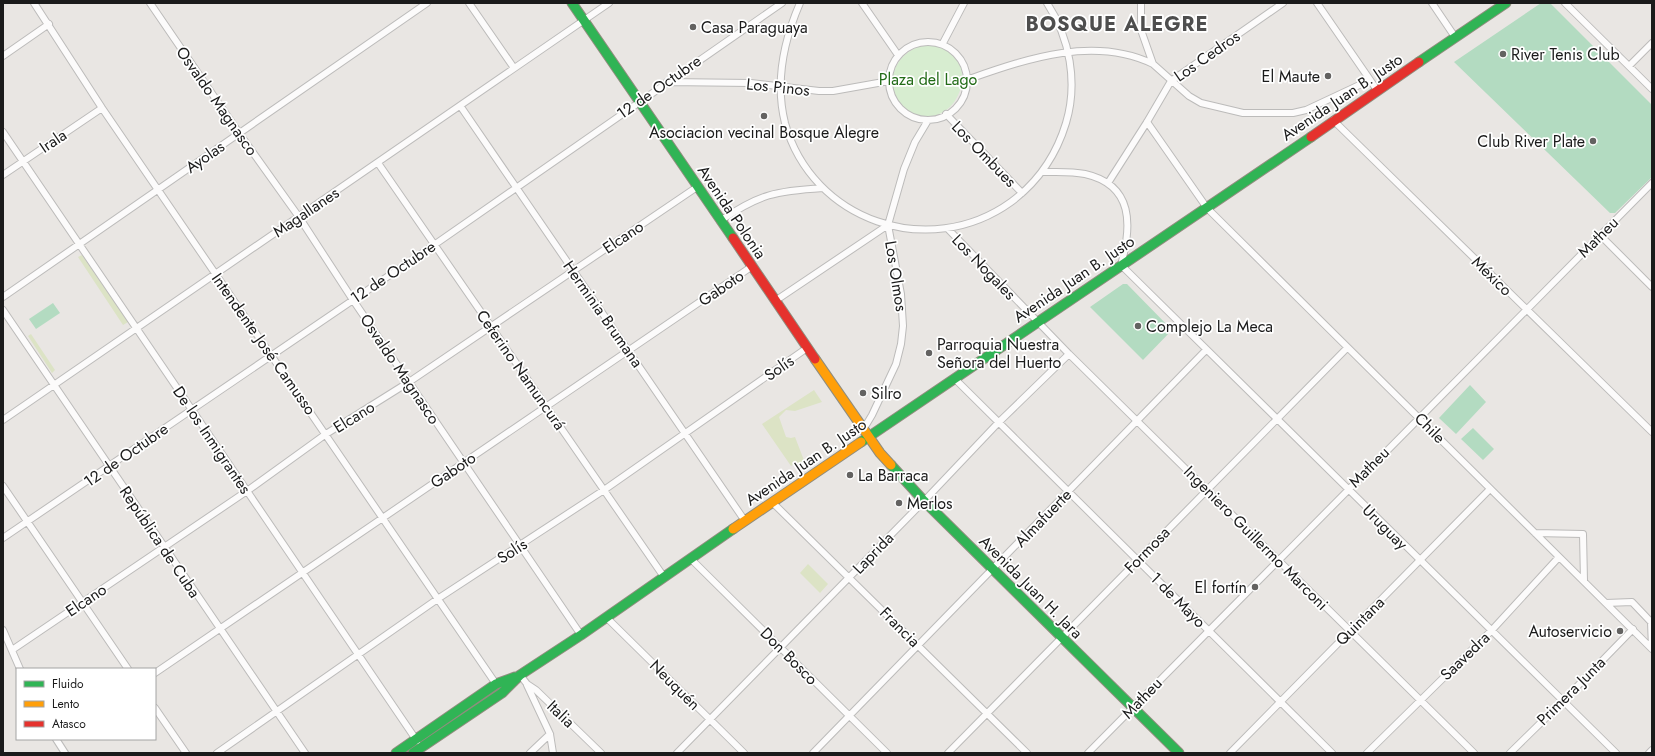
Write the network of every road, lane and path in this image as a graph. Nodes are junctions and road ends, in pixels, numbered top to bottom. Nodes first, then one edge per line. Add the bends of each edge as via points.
1 (34, 3) edge
2 (150, 3) edge
3 (469, 3) edge
4 (572, 3) edge
5 (609, 3) edge
6 (782, 3) edge
7 (800, 3) edge
8 (862, 3) edge
9 (964, 3) edge
10 (1046, 3) edge
11 (1141, 3) edge
12 (1283, 3) edge
13 (1318, 3) edge
14 (1432, 3) edge
15 (1506, 3) edge
16 (1565, 3) edge
17 (424, 4) edge
18 (584, 21) junction
19 (49, 24) junction
20 (1455, 37) junction
21 (943, 43) junction
22 (1652, 44) edge
23 (1069, 51) junction
24 (898, 55) junction
25 (3, 56) edge
26 (1153, 64) junction
27 (1629, 66) junction
28 (514, 68) junction
29 (967, 78) junction
30 (1370, 80) junction
31 (889, 81) junction
32 (1170, 81) junction
33 (667, 82) junction
34 (780, 87) junction
35 (1652, 89) edge
36 (1377, 90) junction
37 (639, 101) junction
38 (460, 107) junction
39 (102, 108) junction
40 (946, 114) junction
41 (1333, 120) junction
42 (927, 122) junction
43 (1148, 122) junction
44 (3, 132) edge
45 (238, 133) junction
46 (23, 161) junction
47 (378, 163) junction
48 (1042, 172) junction
49 (3, 175) edge
50 (1652, 182) edge
51 (1108, 183) junction
52 (697, 187) junction
53 (516, 188) junction
54 (823, 188) junction
55 (159, 190) junction
56 (1022, 194) junction
57 (1207, 208) junction
58 (299, 217) junction
59 (720, 221) junction
60 (888, 225) junction
61 (948, 229) junction
62 (1600, 235) junction
63 (79, 244) junction
64 (434, 245) junction
65 (1121, 265) junction
66 (752, 267) junction
67 (573, 271) junction
68 (215, 273) junction
69 (1652, 287) edge
70 (3, 297) edge
71 (352, 300) junction
72 (775, 301) junction
73 (1527, 309) junction
74 (3, 310) edge
75 (1038, 322) junction
76 (491, 326) junction
77 (137, 328) junction
78 (807, 348) junction
79 (1347, 348) junction
80 (1206, 350) junction
81 (628, 351) junction
82 (1069, 354) junction
83 (270, 355) junction
84 (955, 379) junction
85 (409, 382) junction
86 (54, 385) junction
87 (546, 406) junction
88 (192, 409) junction
89 (1419, 417) junction
90 (1276, 419) junction
91 (3, 420) edge
92 (1137, 421) junction
93 (998, 422) junction
94 (1652, 432) edge
95 (326, 434) junction
96 (685, 434) junction
97 (866, 434) junction
98 (464, 463) junction
99 (109, 466) junction
100 (3, 486) edge
101 (1207, 489) junction
102 (1347, 489) junction
103 (1490, 489) junction
104 (604, 490) junction
105 (247, 491) junction
106 (1068, 492) junction
107 (924, 501) junction
108 (772, 502) junction
109 (383, 516) junction
110 (745, 521) junction
111 (28, 522) junction
112 (1536, 533) junction
113 (3, 538) edge
114 (521, 546) junction
115 (164, 547) junction
116 (1559, 557) junction
117 (691, 559) junction
118 (1138, 560) junction
119 (1278, 560) junction
120 (1419, 561) junction
121 (992, 570) junction
122 (303, 572) junction
123 (664, 577) junction
124 (849, 578) junction
125 (1584, 581) junction
126 (439, 598) junction
127 (83, 602) junction
128 (1606, 603) junction
129 (606, 618) junction
130 (220, 629) junction
131 (1632, 629) junction
132 (3, 630) edge
133 (1209, 630) junction
134 (1492, 630) junction
135 (1350, 631) junction
136 (582, 635) junction
137 (1061, 638) junction
138 (918, 646) junction
139 (780, 648) junction
140 (1652, 649) edge
141 (12, 650) junction
142 (359, 655) junction
143 (20, 668) edge
144 (127, 668) edge
145 (156, 673) edge
146 (520, 675) junction
147 (496, 684) junction
148 (527, 684) junction
149 (1421, 699) junction
150 (1281, 701) junction
151 (1562, 702) junction
152 (1132, 708) junction
153 (156, 709) edge
154 (277, 713) junction
155 (987, 713) junction
156 (850, 716) junction
157 (710, 719) junction
158 (550, 734) junction
159 (416, 739) junction
160 (57, 740) edge
161 (422, 747) junction
162 (1652, 750) edge
163 (65, 753) edge
164 (186, 753) edge
165 (217, 753) edge
166 (305, 753) edge
167 (396, 753) edge
168 (413, 753) edge
169 (530, 753) edge
170 (553, 753) edge
171 (601, 753) edge
172 (677, 753) edge
173 (744, 753) edge
174 (813, 753) edge
175 (887, 753) edge
176 (948, 753) edge
177 (1027, 753) edge
178 (1088, 753) edge
179 (1179, 753) edge
180 (1230, 753) edge
181 (1332, 753) edge
182 (1367, 753) edge
183 (1474, 753) edge
184 (1510, 753) edge
185 (1616, 753) edge
186 (1650, 753) edge

1 - 19 street, Intendente José Camusso
2 - 45 street, Osvaldo Magnasco
3 - 28 street
4 - 18 main road, Avenida Polonia
5 - 18 street, Magallanes
6 - 33 street, 12 de Octubre
7 - 34 street via 786,43
8 - 24 street
9 - 21 street
10 - 23 street via 1055,16
11 - 26 street via 1141,30
12 - 32 street, Los Cedros
13 - 30 street
14 - 20 street
15 - 20 main road, Avenida Juan B. Justo
16 - 27 street
17 - 45 street, Ayolas
18 - 28 street, Magallanes
18 - 37 main road, Avenida Polonia
19 - 25 street
19 - 39 street, Intendente José Camusso
20 - 36 main road, Avenida Juan B. Justo
21 - 24 street via 918,42
21 - 29 street via 960,57
22 - 27 street
23 - 26 street via 1119,54
23 - 29 street
23 - 48 street via 1071,97 1068,117 1056,149
24 - 31 street via 892,66
26 - 32 street
27 - 35 street
28 - 38 street, Magallanes
29 - 40 street via 962,99
30 - 32 street via 1306,110 1257,114 1201,103
30 - 36 street
31 - 34 street, Los Pinos via 833,91
31 - 42 street via 897,108 908,116
32 - 43 street, Los Cedros
33 - 34 street, Los Pinos via 751,83
33 - 37 street, 12 de Octubre
34 - 54 street via 786,124 793,142 800,158
36 - 41 main road, Avenida Juan B. Justo
37 - 52 main road, Avenida Polonia
37 - 53 street, 12 de Octubre
38 - 47 street, Magallanes
38 - 53 street, Herminia Brumana
39 - 46 street, Irala
39 - 55 street, Intendente José Camusso
40 - 42 street
40 - 56 street, Los Ombues
41 - 57 main road, Avenida Juan B. Justo
41 - 73 street, México
42 - 60 street, Los Olmos via 904,169
43 - 51 street, Los Cedros
43 - 57 street, Chile
44 - 46 street, De los Inmigrantes
45 - 55 street, Ayolas
45 - 58 street, Osvaldo Magnasco
46 - 49 street, Irala
46 - 63 street, De los Inmigrantes
47 - 58 street, Magallanes
47 - 64 street, Ceferino Namuncurá
48 - 51 street via 1085,174
48 - 56 street
50 - 62 street, Matheu
51 - 65 street via 1120,196 1127,212 1129,232
52 - 59 main road, Avenida Polonia
52 - 67 street, Elcano
53 - 64 street, 12 de Octubre
53 - 67 street, Herminia Brumana
54 - 59 street via 788,190 765,196 744,205
54 - 60 street via 842,204 865,217
55 - 63 street, Ayolas
55 - 68 street, Intendente José Camusso
56 - 61 street via 986,217
57 - 65 main road, Avenida Juan B. Justo
57 - 79 street, Chile
58 - 68 street, Magallanes
58 - 71 street, Osvaldo Magnasco
59 - 66 main road, Avenida Polonia
60 - 61 street via 918,230
60 - 72 street
60 - 97 street, Los Olmos via 901,294 904,326 896,364
61 - 75 street, Los Nogales
62 - 69 street
62 - 73 street, Matheu
63 - 70 street, Ayolas
63 - 77 street, De los Inmigrantes
64 - 71 street, 12 de Octubre
64 - 76 street, Ceferino Namuncurá
65 - 75 main road, Avenida Juan B. Justo
65 - 80 street, Uruguay
66 - 72 main road, Avenida Polonia
66 - 81 street, Gaboto
67 - 76 street, Elcano
67 - 81 street, Herminia Brumana
68 - 77 street, Magallanes
68 - 83 street, Intendente José Camusso
71 - 83 street, 12 de Octubre
71 - 85 street, Osvaldo Magnasco
72 - 78 main road, Avenida Polonia
73 - 89 street, Matheu
73 - 94 street, México
74 - 86 street, República de Cuba
75 - 82 street, Ingeniero Guillermo Marconi
75 - 84 main road, Avenida Juan B. Justo
76 - 85 street, Elcano
76 - 87 street, Ceferino Namuncurá
77 - 86 street, Magallanes
77 - 88 street, De los Inmigrantes
78 - 96 street, Solís
78 - 97 main road, Avenida Polonia
79 - 89 street, Chile
79 - 90 street, Formosa
80 - 90 street, Uruguay
80 - 92 street, Almafuerte
81 - 87 street, Gaboto
81 - 96 street, Herminia Brumana
82 - 92 street, Ingeniero Guillermo Marconi
82 - 93 street, Laprida
83 - 88 street, 12 de Octubre
83 - 95 street, Intendente José Camusso
84 - 93 street, 1 de Mayo
84 - 97 main road, Avenida Juan B. Justo
85 - 95 street, Elcano
85 - 98 street, Osvaldo Magnasco
86 - 91 street, Magallanes
86 - 99 street, República de Cuba
87 - 98 street, Gaboto
87 - 104 street, Ceferino Namuncurá
88 - 99 street, 12 de Octubre
88 - 105 street, De los Inmigrantes
89 - 102 street, Matheu
89 - 103 street, Chile
90 - 101 street, Formosa
90 - 102 street, Uruguay
92 - 101 street, Ingeniero Guillermo Marconi
92 - 106 street, Almafuerte
93 - 106 street, 1 de Mayo
93 - 107 street, Laprida
95 - 105 street, Elcano
95 - 109 street, Intendente José Camusso
96 - 104 street, Solís
96 - 110 street, Herminia Brumana
97 - 107 main road, Avenida Juan H. Jara
97 - 108 main road, Avenida Juan B. Justo
98 - 109 street, Gaboto
98 - 114 street, Osvaldo Magnasco
99 - 111 street, 12 de Octubre
99 - 115 street, República de Cuba
100 - 111 street
101 - 118 street, Formosa
101 - 119 street, Ingeniero Guillermo Marconi
102 - 119 street, Matheu
102 - 120 street, Uruguay
103 - 112 street, Chile
103 - 120 street, Quintana
104 - 114 street, Solís
104 - 123 street, Ceferino Namuncurá
105 - 115 street, Elcano
105 - 122 street, De los Inmigrantes
106 - 118 street, 1 de Mayo
106 - 121 street, Almafuerte
107 - 121 main road, Avenida Juan H. Jara
107 - 124 street, Laprida
108 - 110 main road, Avenida Juan B. Justo
108 - 124 street, Francia
109 - 122 street, Gaboto
109 - 126 street, Intendente José Camusso
110 - 117 main road, Avenida Juan B. Justo
111 - 113 street, 12 de Octubre
111 - 127 street
112 - 116 street, Chile
112 - 125 street via 1583,534
114 - 126 street, Solís
114 - 136 street, Osvaldo Magnasco
115 - 127 street, Elcano
115 - 130 street, República de Cuba
116 - 125 street, Chile
116 - 134 street, Saavedra
117 - 123 main road, Avenida Juan B. Justo
117 - 139 street, Don Bosco
118 - 133 street, 1 de Mayo
118 - 137 street, Formosa
119 - 133 street, Matheu
119 - 135 street, Ingeniero Guillermo Marconi
120 - 134 street, Uruguay
120 - 135 street, Quintana
121 - 137 main road, Avenida Juan H. Jara
121 - 138 street, Almafuerte
122 - 130 street, Gaboto
122 - 142 street, De los Inmigrantes
123 - 129 main road, Avenida Juan B. Justo
124 - 138 street, Francia
124 - 139 street, Laprida
125 - 128 street, Chile
126 - 142 street, Solís
126 - 147 street, Intendente José Camusso
127 - 141 street, Elcano
127 - 144 street
128 - 131 street, Chile
128 - 140 street via 1632,602 1651,622
129 - 136 main road, Avenida Juan B. Justo
129 - 157 street, Neuquén
130 - 145 street, Gaboto
130 - 154 street, República de Cuba
131 - 140 street, Chile
131 - 151 street, Primera Junta
132 - 141 street
133 - 150 street, 1 de Mayo
133 - 152 street, Matheu
134 - 149 street, Saavedra
134 - 151 street, Uruguay
135 - 149 street, Ingeniero Guillermo Marconi
135 - 150 street, Quintana
136 - 146 main road, Avenida Juan B. Justo
137 - 152 main road, Avenida Juan H. Jara
137 - 155 street, Formosa
138 - 155 street, Francia
138 - 156 street, Almafuerte
139 - 156 street, Don Bosco
139 - 157 street, Laprida
141 - 143 street
142 - 154 street, Solís
142 - 159 street, De los Inmigrantes
146 - 147 main road, Avenida Juan B. Justo
146 - 148 street, Italia
146 - 161 main road, Avenida Juan B. Justo via 502,693
147 - 159 main road, Avenida Juan B. Justo
148 - 158 street
148 - 171 street, Italia
149 - 182 street, Saavedra
149 - 183 street, Ingeniero Guillermo Marconi
150 - 180 street, Quintana
150 - 181 street, 1 de Mayo
151 - 184 street, Primera Junta
151 - 185 street, Uruguay
152 - 178 street, Matheu
152 - 179 main road, Avenida Juan H. Jara
153 - 164 street
154 - 165 street, Solís
154 - 166 street, República de Cuba
155 - 176 street, Formosa
155 - 177 street, Francia
156 - 174 street, Almafuerte
156 - 175 street, Don Bosco
157 - 172 street, Laprida
157 - 173 street, Neuquén
158 - 169 street
158 - 170 street
159 - 161 street, De los Inmigrantes
159 - 167 main road, Avenida Juan B. Justo
160 - 163 street
161 - 168 main road, Avenida Juan B. Justo
162 - 186 street

